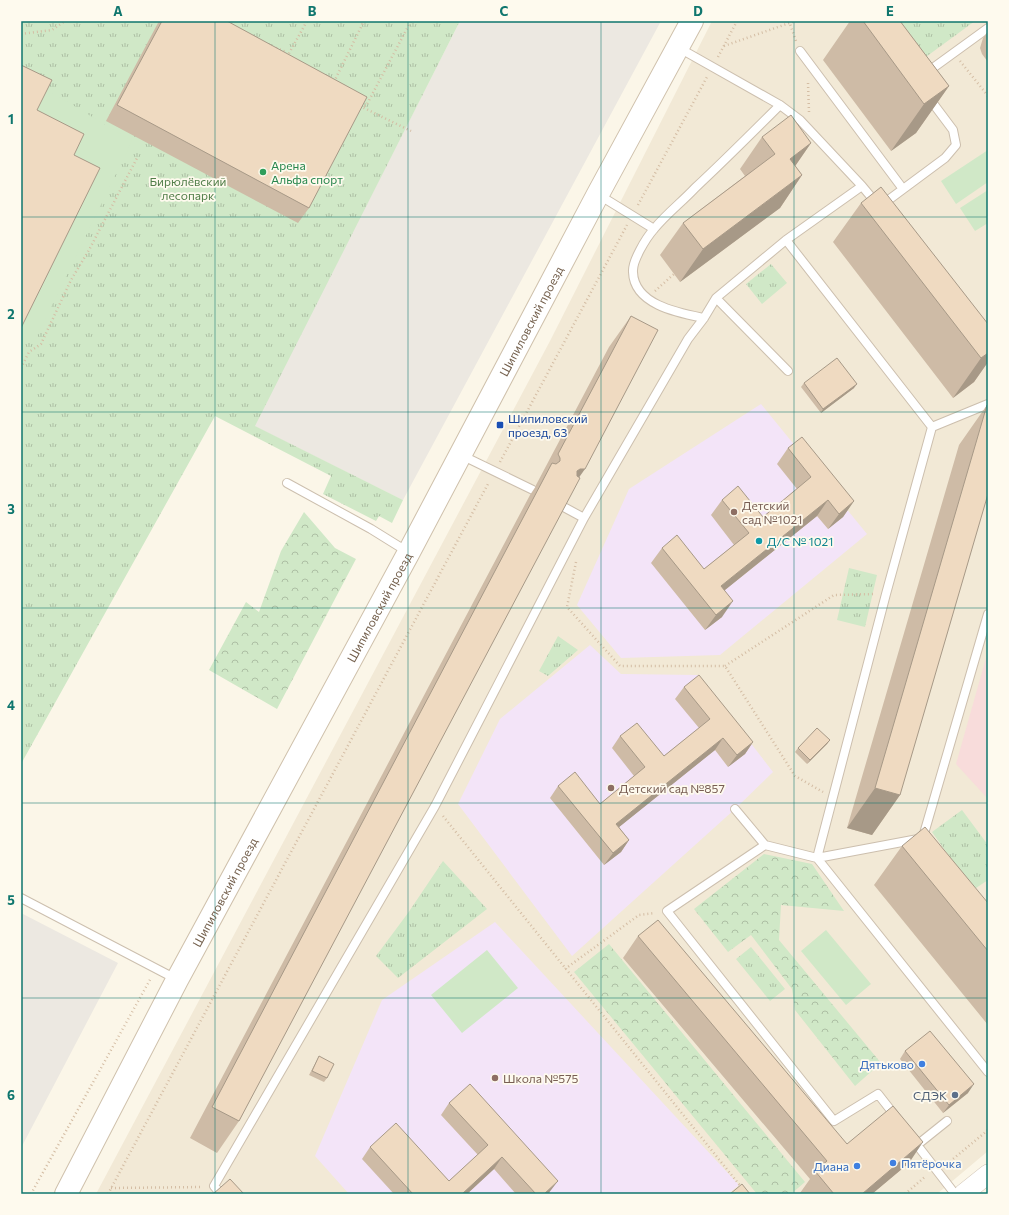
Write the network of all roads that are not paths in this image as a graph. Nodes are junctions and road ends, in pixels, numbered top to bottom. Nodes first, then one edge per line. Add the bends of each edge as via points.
1 (692, 21) edge
2 (988, 28) edge
3 (678, 48) junction
4 (800, 51) road end
5 (922, 76) edge
6 (925, 93) edge
7 (780, 105) junction
8 (862, 186) junction
9 (903, 189) junction
10 (598, 194) junction
11 (654, 229) junction
12 (786, 240) junction
13 (716, 298) junction
14 (704, 318) junction
15 (788, 371) dead end
16 (988, 404) edge
17 (932, 427) junction
18 (460, 454) junction
19 (288, 483) dead end
20 (533, 490) dead end
21 (560, 504) edge
22 (584, 518) junction
23 (408, 552) junction
24 (988, 614) edge
25 (734, 809) dead end
26 (765, 845) junction
27 (817, 858) junction
28 (21, 898) edge
29 (177, 980) junction
30 (988, 1072) edge
31 (946, 1121) dead end
32 (899, 1122) edge
33 (908, 1134) edge
34 (917, 1145) junction
35 (988, 1174) edge
36 (66, 1194) edge
37 (221, 1194) edge
38 (955, 1194) edge
39 (964, 1194) edge

1 - 3 main road, Шипиловский проезд
2 - 5 lane
3 - 7 lane
3 - 10 main road, Шипиловский проезд
4 - 9 lane
6 - 9 lane via 953,130 956,144 945,158
7 - 8 lane via 800,120
7 - 11 lane
8 - 9 lane via 881,210
8 - 12 lane
10 - 11 lane
10 - 18 main road, Шипиловский проезд
11 - 14 lane via 638,254 633,272 637,287 646,299 668,309
12 - 13 lane
12 - 17 lane
13 - 14 lane
13 - 15 lane
14 - 22 lane via 688,339
16 - 17 lane
17 - 27 lane
18 - 20 lane
18 - 23 main road, Шипиловский проезд
19 - 23 lane
21 - 22 lane
22 - 37 lane via 435,806 214,1186
23 - 29 main road, Шипиловский проезд
24 - 27 lane via 925,841
25 - 26 lane
26 - 27 lane
26 - 32 lane via 667,911 834,1121 878,1094
27 - 30 lane
28 - 29 lane
29 - 36 main road, Шипиловский проезд
31 - 34 lane
33 - 34 lane
34 - 38 lane
35 - 39 street

